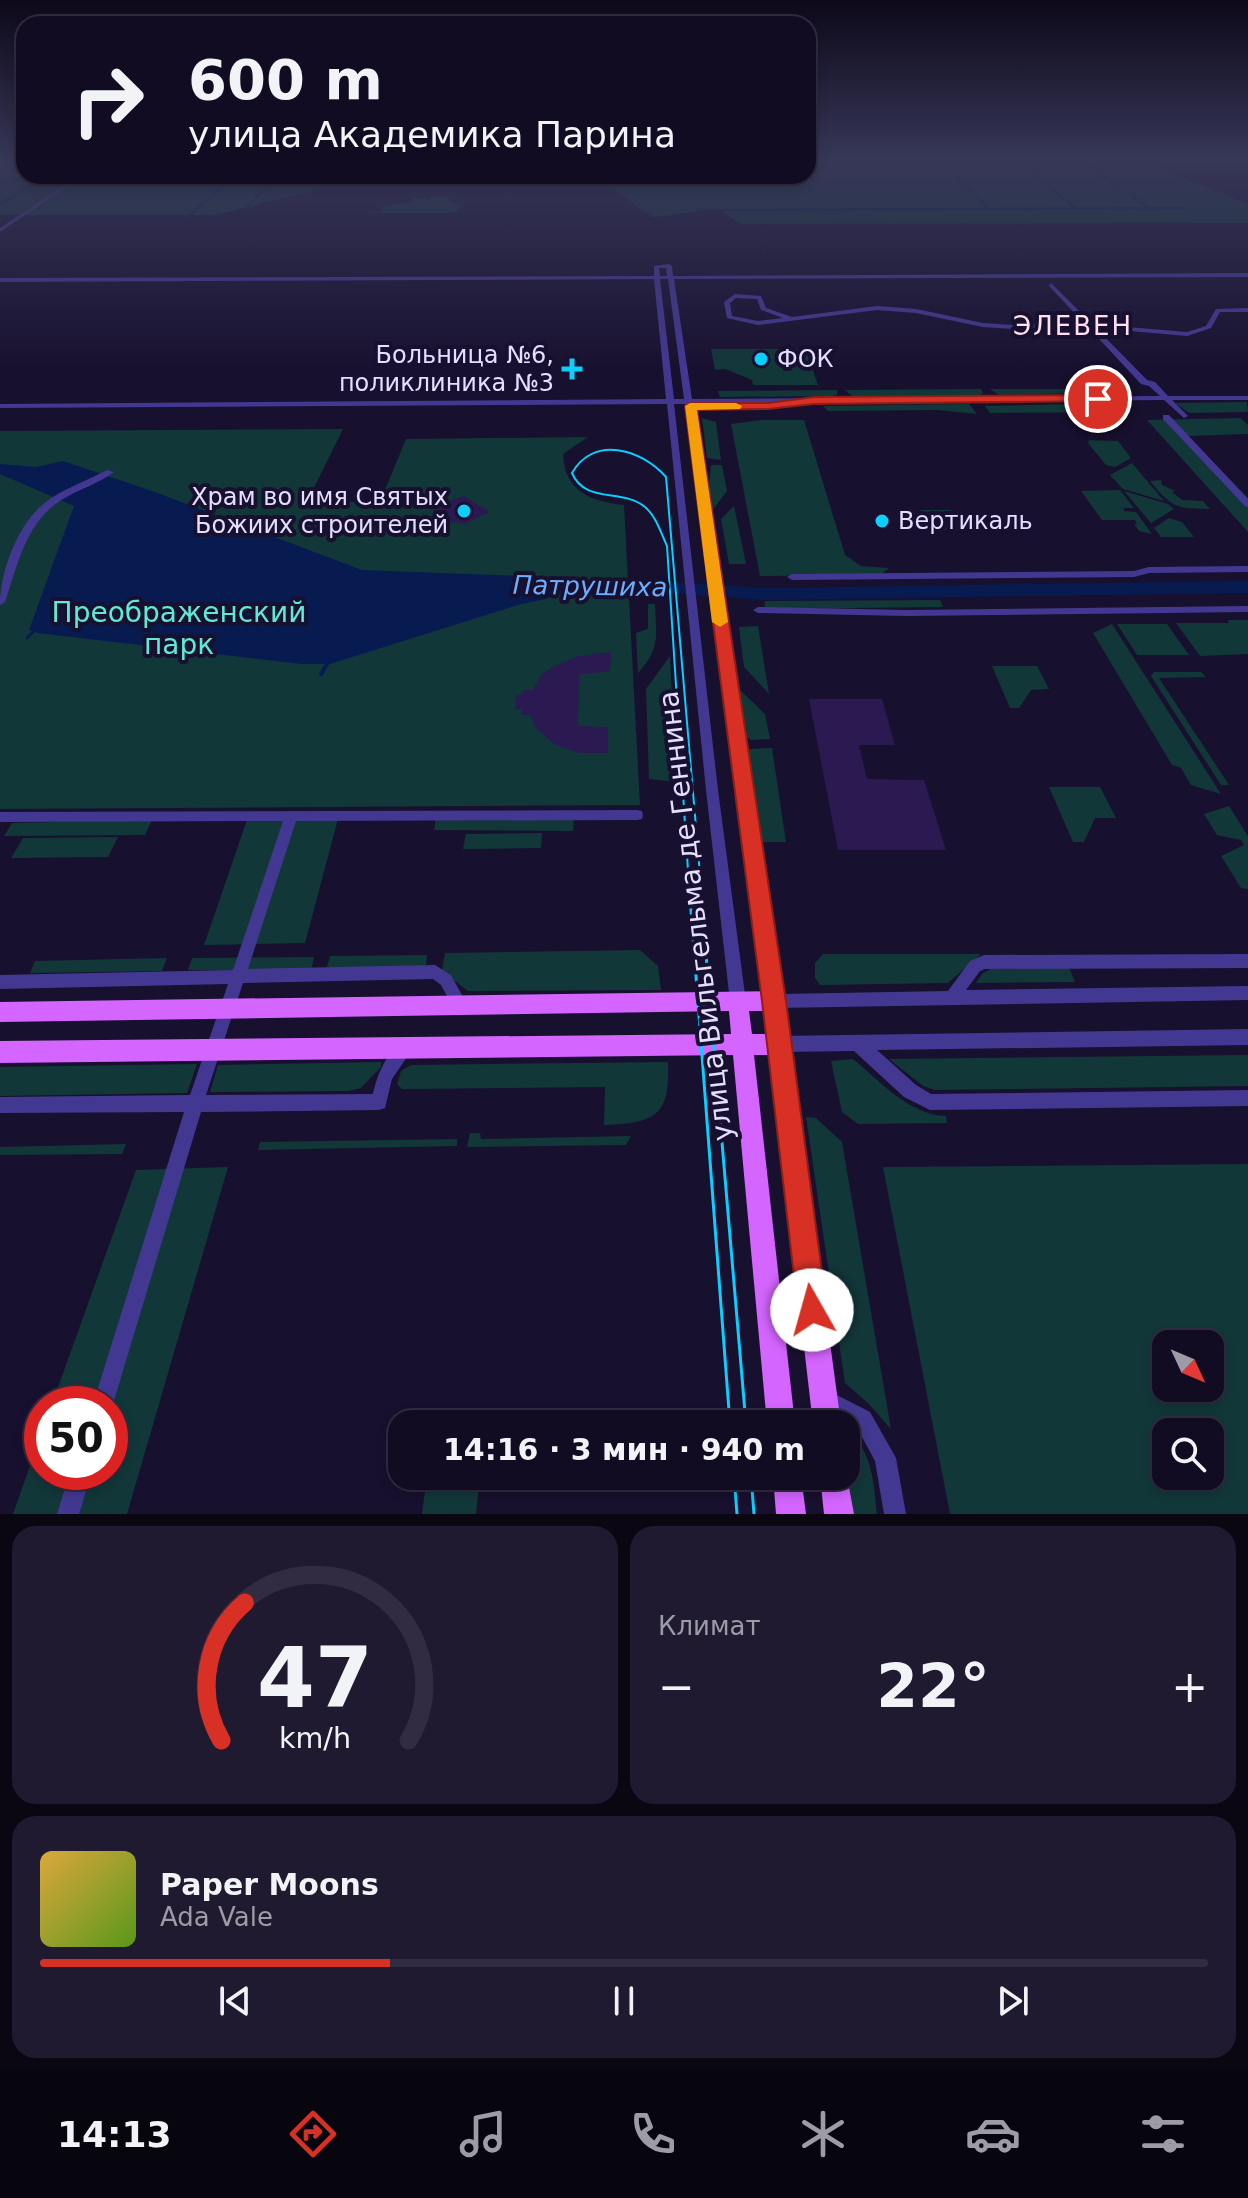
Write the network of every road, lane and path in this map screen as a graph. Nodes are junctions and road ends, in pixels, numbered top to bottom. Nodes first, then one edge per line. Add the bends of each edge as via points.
1 (1248, 278) edge
2 (167, 279) junction
3 (657, 279) junction
4 (671, 279) junction
5 (25, 280) junction
6 (399, 280) junction
7 (0, 283) edge
8 (1051, 285) dead end
9 (1248, 310) edge
10 (790, 318) junction
11 (1090, 325) junction
12 (1247, 398) edge
13 (1166, 399) junction
14 (672, 403) junction
15 (690, 403) junction
16 (0, 406) edge
17 (110, 472) dead end
18 (1248, 504) edge
19 (1248, 569) edge
20 (792, 577) dead end
21 (0, 602) edge
22 (1248, 609) edge
23 (758, 610) dead end
24 (637, 815) dead end
25 (0, 817) edge
26 (291, 817) junction
27 (1248, 961) edge
28 (239, 976) junction
29 (0, 982) edge
30 (1248, 993) edge
31 (952, 998) junction
32 (774, 1001) junction
33 (738, 1002) junction
34 (460, 1006) junction
35 (228, 1009) junction
36 (0, 1012) edge
37 (1248, 1037) edge
38 (857, 1043) junction
39 (743, 1044) junction
40 (779, 1044) junction
41 (405, 1048) junction
42 (0, 1052) edge
43 (214, 1052) junction
44 (1248, 1098) edge
45 (0, 1105) edge
46 (195, 1105) junction
47 (109, 1386) edge
48 (823, 1398) junction
49 (780, 1410) edge
50 (825, 1410) edge
51 (75, 1490) edge
52 (788, 1490) edge
53 (836, 1490) edge
54 (68, 1514) edge
55 (791, 1514) edge
56 (839, 1514) edge
57 (895, 1514) edge

1 - 4 street
1 - 4 street via 1039,283
2 - 5 street
2 - 5 street
2 - 6 street
2 - 6 street via 196,285
2 - 7 street via 160,285
3 - 4 street
3 - 4 street via 656,267 669,266
3 - 6 street
3 - 14 street, улица Вильгельма де Геннина
4 - 15 street
5 - 7 street
8 - 11 street
9 - 11 street via 1218,310 1209,327 1187,334
10 - 10 street via 734,320 727,302 735,296 759,297 763,309
10 - 11 street via 894,308 995,326
11 - 13 street
12 - 13 street
13 - 15 street
13 - 18 street via 1184,416 1166,417
14 - 15 street
14 - 16 street
14 - 33 street, улица Вильгельма де Геннина
15 - 32 street
17 - 21 street via 37,516
19 - 20 street
22 - 23 street
24 - 26 street
25 - 26 street
26 - 28 street
27 - 31 street via 984,962 975,966
28 - 29 street
28 - 34 street via 435,972 446,980
28 - 35 street
30 - 31 street
31 - 32 street
32 - 33 main road
32 - 40 main road
33 - 34 main road
33 - 39 main road, улица Вильгельма де Геннина
34 - 35 main road
35 - 36 main road
35 - 43 street
37 - 38 street
38 - 40 street
38 - 44 street via 910,1091 930,1102
39 - 40 main road
39 - 41 main road
39 - 49 main road, улица Вильгельма де Геннина
40 - 48 main road
41 - 43 main road
41 - 46 street via 385,1076 379,1102
42 - 43 main road
43 - 46 street
45 - 46 street
46 - 47 street
48 - 50 main road
48 - 57 street via 863,1419 885,1458
51 - 54 street
52 - 55 main road
53 - 56 main road

